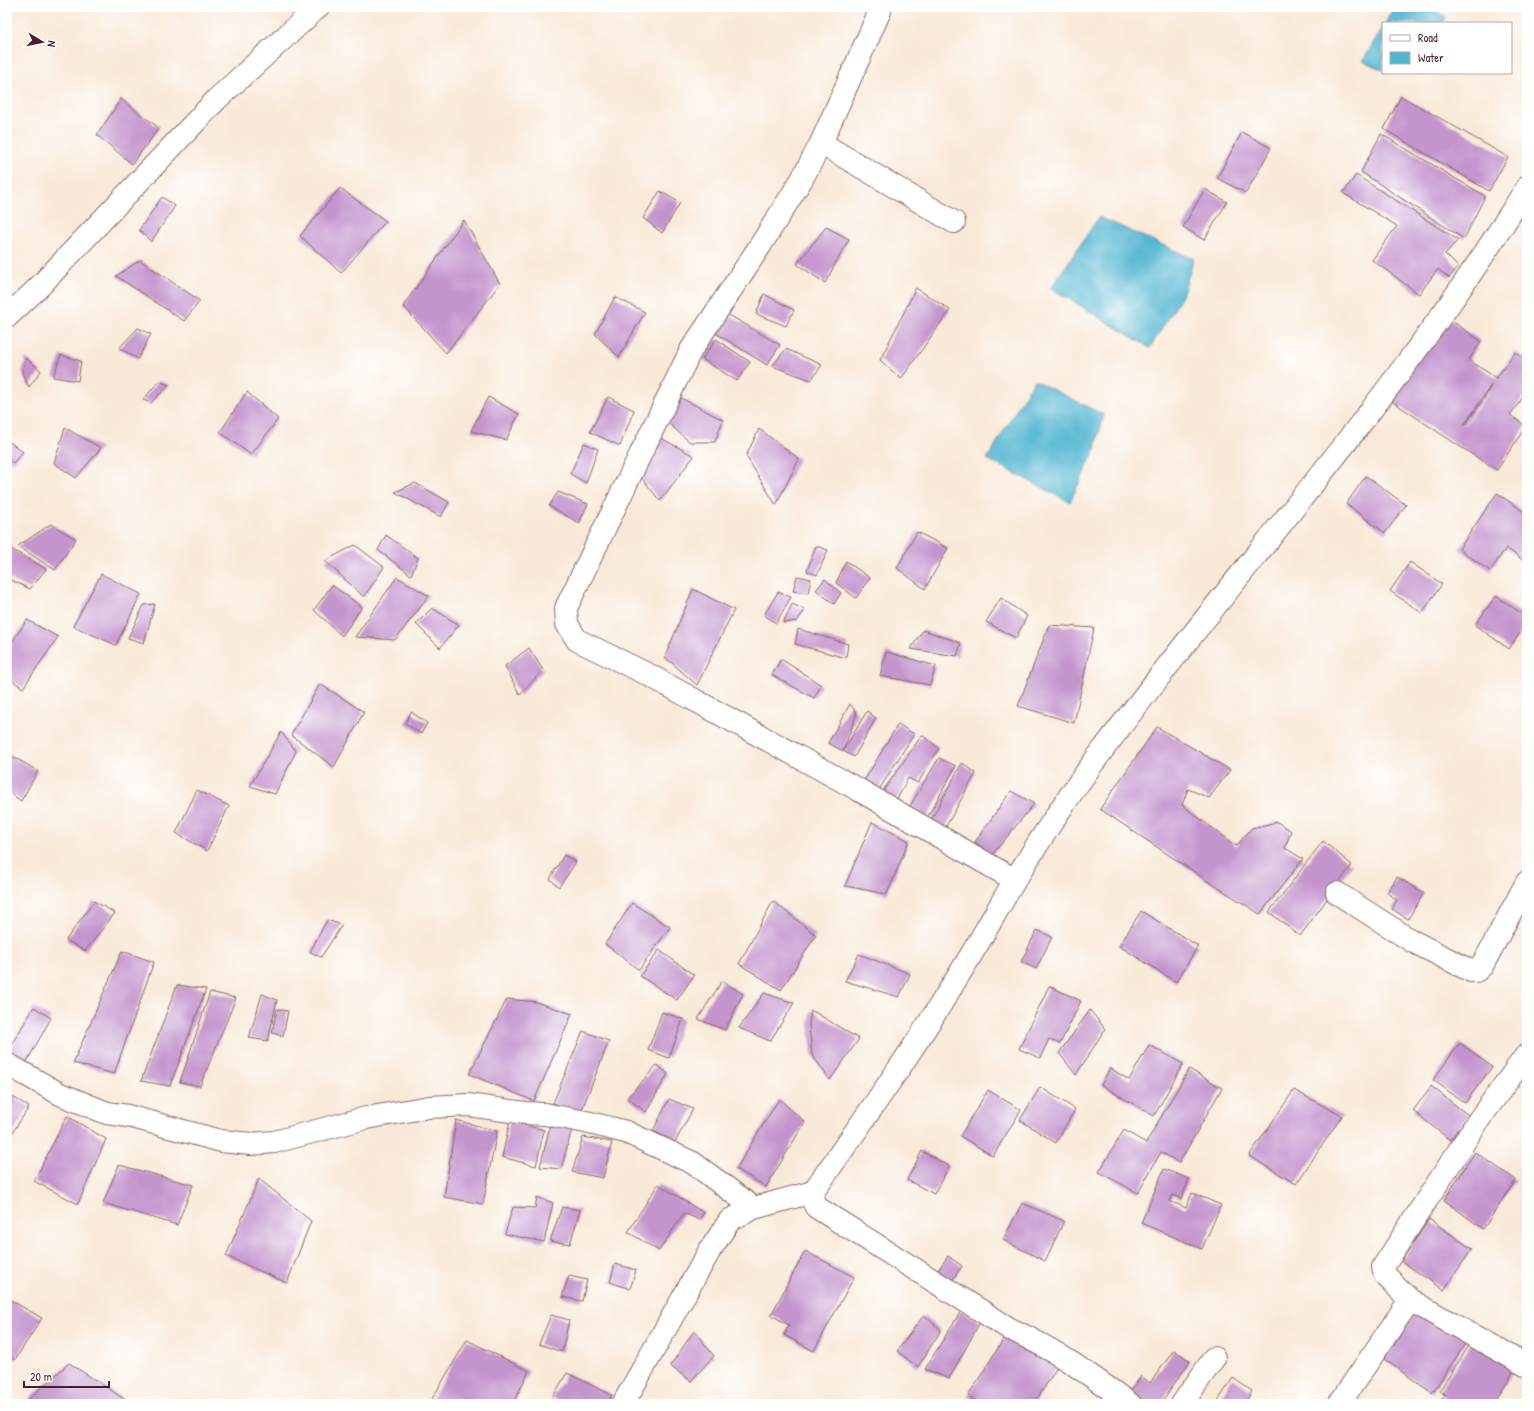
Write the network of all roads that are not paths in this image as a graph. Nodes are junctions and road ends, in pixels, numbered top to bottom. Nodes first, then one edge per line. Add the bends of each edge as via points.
1 (318, 7) edge
2 (880, 7) edge
3 (821, 143) junction
4 (1527, 187) edge
5 (954, 222) dead end
6 (7, 317) edge
7 (1015, 880) junction
8 (1527, 882) edge
9 (1337, 893) dead end
10 (1527, 1054) edge
11 (7, 1064) edge
12 (813, 1192) junction
13 (754, 1208) junction
14 (1410, 1300) junction
15 (1214, 1358) dead end
16 (1527, 1366) edge
17 (623, 1404) edge
18 (1130, 1404) edge
19 (1182, 1404) edge
20 (1339, 1404) edge

1 - 6 street via 217,98
2 - 3 street
3 - 5 street
3 - 7 street via 764,240 691,350 566,608 567,624 577,640 650,675 859,790
4 - 7 street via 1454,300 1360,425 1100,753 1052,821
7 - 12 street via 955,982 896,1074
8 - 9 street via 1482,966 1471,971 1412,941
10 - 14 street via 1478,1121 1383,1268 1385,1275
11 - 13 street via 60,1094 107,1113 128,1116 221,1141 251,1144 274,1142 366,1118 429,1107 468,1105 525,1114 552,1115 626,1132 693,1163
12 - 13 street
12 - 18 street via 812,1199 816,1207 1010,1330 1035,1340
13 - 17 street via 730,1220 710,1250
14 - 16 street
14 - 20 street
15 - 19 street

